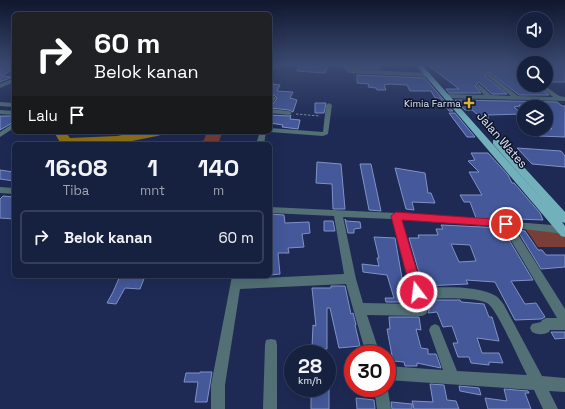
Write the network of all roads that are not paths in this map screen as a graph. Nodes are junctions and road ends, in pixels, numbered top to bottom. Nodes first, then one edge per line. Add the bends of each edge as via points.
1 (438, 84) edge
2 (441, 84) edge
3 (500, 84) edge
4 (479, 86) dead end
5 (552, 92) edge
6 (451, 96) junction
7 (489, 97) junction
8 (517, 98) junction
9 (563, 99) edge
10 (0, 104) edge
11 (12, 105) edge
12 (329, 105) dead end
13 (272, 111) edge
14 (0, 112) edge
15 (12, 113) edge
16 (290, 113) road end
17 (12, 126) edge
18 (272, 130) edge
19 (0, 135) edge
20 (0, 190) edge
21 (12, 191) edge
22 (272, 210) edge
23 (338, 214) junction
24 (396, 216) junction
25 (565, 219) edge
26 (506, 224) junction
27 (564, 231) edge
28 (350, 279) junction
29 (236, 280) edge
30 (419, 294) junction
31 (359, 309) junction
32 (565, 320) edge
33 (565, 324) edge
34 (536, 328) dead end
35 (435, 330) dead end
36 (271, 345) dead end
37 (370, 345) edge
38 (396, 373) edge
39 (452, 376) junction
40 (536, 382) junction
41 (565, 385) edge
42 (382, 397) edge
43 (218, 409) edge
44 (270, 409) edge
45 (384, 409) edge
46 (551, 409) edge

1 - 6 main road, Jalan Wates
2 - 6 main road, Jalan Wates
3 - 8 street
4 - 7 street
5 - 9 street
6 - 7 street
6 - 25 main road, Jalan Wates
6 - 27 main road, Jalan Wates
7 - 8 street
8 - 9 street
10 - 11 street
12 - 18 street via 326,133
13 - 16 street
14 - 15 street
17 - 19 street
20 - 21 street
22 - 23 street
23 - 24 street
23 - 28 street
24 - 26 street
24 - 30 street
26 - 27 street
26 - 32 street
28 - 29 street
28 - 31 street
29 - 43 street via 218,385
30 - 31 street via 422,310
30 - 40 street via 429,292 482,296 493,300 500,309
31 - 37 street
33 - 34 street via 546,324 545,328
35 - 39 street
36 - 44 street
38 - 39 street
39 - 40 street
40 - 41 street
40 - 46 street
42 - 45 street

